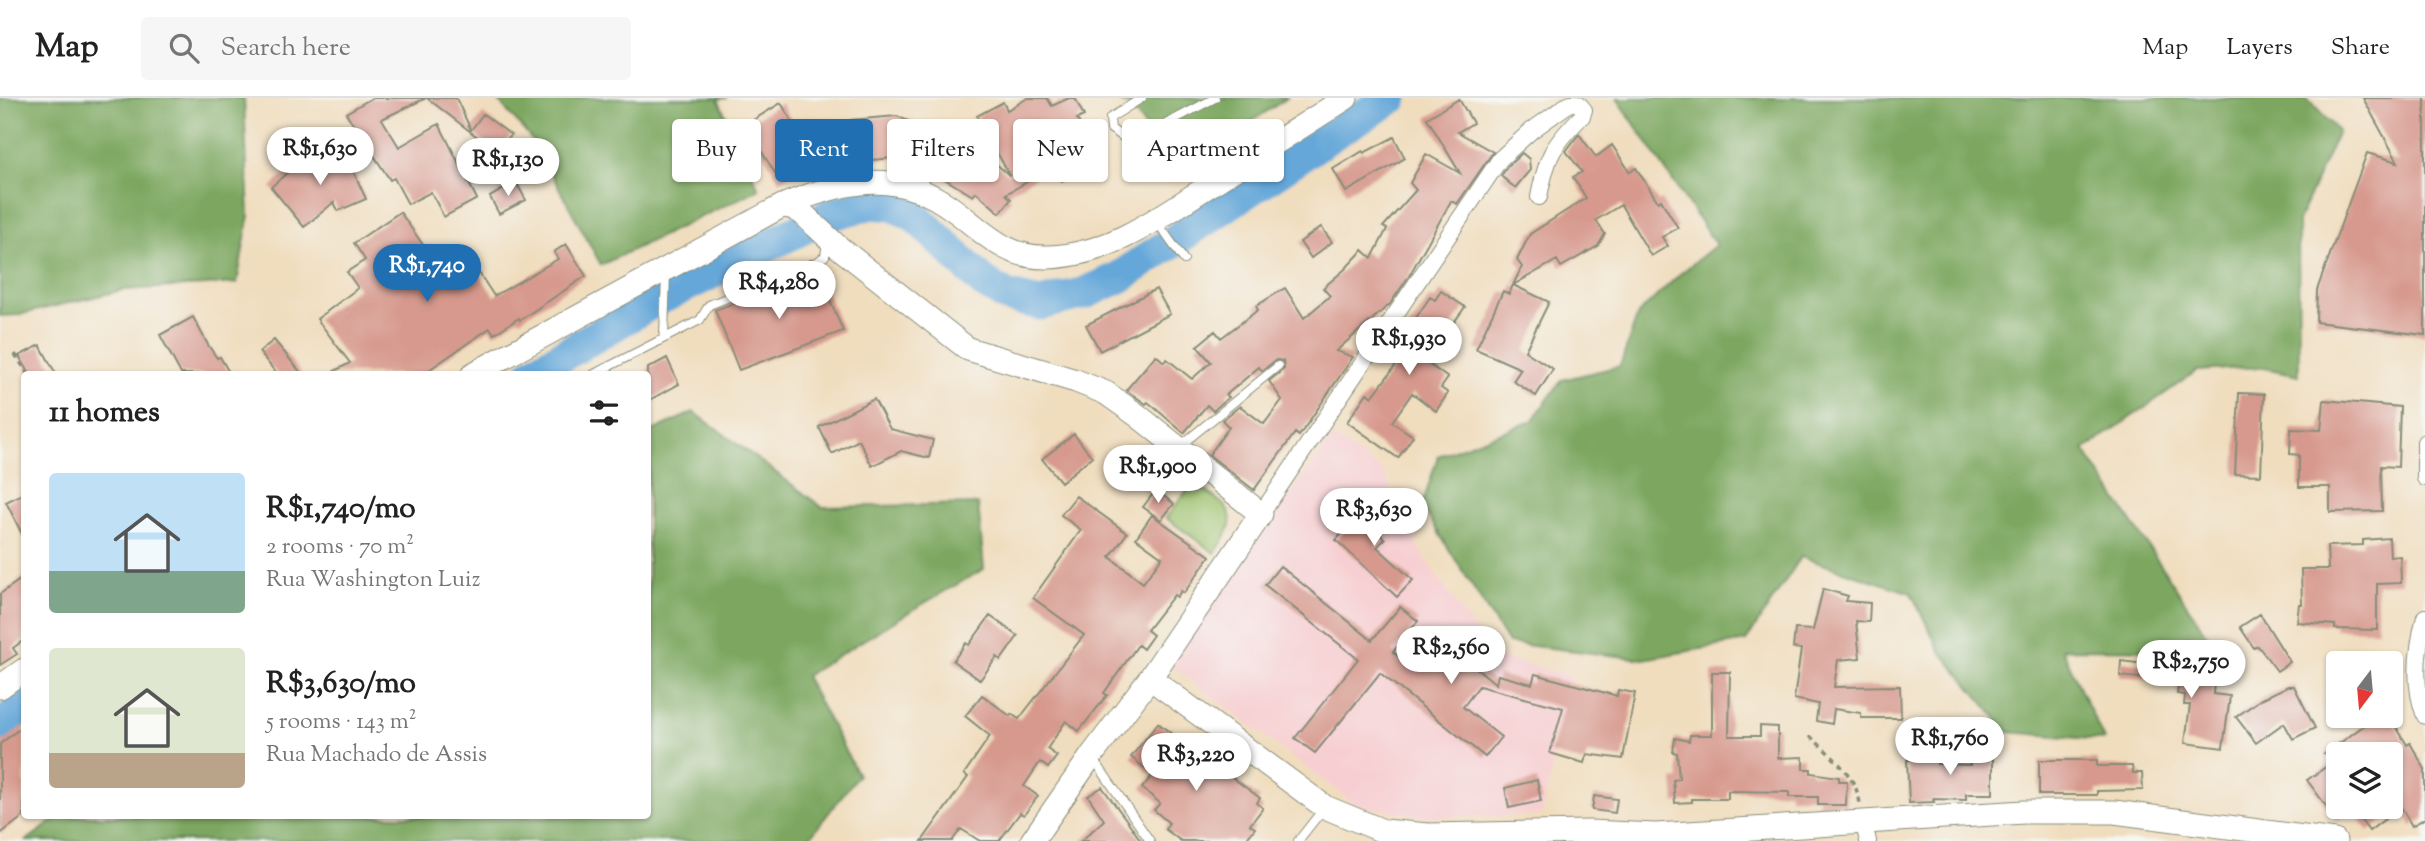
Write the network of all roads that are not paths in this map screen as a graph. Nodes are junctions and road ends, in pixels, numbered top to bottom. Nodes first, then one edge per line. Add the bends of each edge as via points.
1 (1142, 98) edge
2 (1215, 98) edge
3 (1346, 98) edge
4 (1539, 197) dead end
5 (798, 204) junction
6 (1156, 219) junction
7 (828, 238) junction
8 (1184, 260) dead end
9 (666, 269) junction
10 (664, 337) junction
11 (1278, 366) dead end
12 (479, 371) edge
13 (600, 371) edge
14 (2425, 442) edge
15 (1178, 448) junction
16 (2425, 478) edge
17 (1261, 514) junction
18 (2425, 617) edge
19 (21, 672) edge
20 (1150, 678) junction
21 (0, 687) edge
22 (2425, 716) edge
23 (1092, 755) junction
24 (1325, 807) junction
25 (1865, 831) edge
26 (1657, 838) edge
27 (1032, 841) edge
28 (1150, 841) edge
29 (1298, 841) edge
30 (2335, 841) edge

1 - 2 lane via 1110,117 1111,130 1123,137 1147,134
3 - 6 main road
4 - 17 street via 1551,151 1582,116 1584,110 1578,103 1570,103 1500,159
5 - 6 main road via 835,187 892,182 944,203 1015,253 1049,257 1090,251
5 - 7 main road
5 - 9 main road
6 - 8 lane
7 - 10 lane via 825,256 817,262 709,305 700,320
7 - 15 main road via 968,349 1106,393
9 - 10 lane
9 - 12 main road
10 - 13 lane
11 - 15 lane
14 - 16 street
15 - 17 main road
17 - 20 main road
18 - 22 street via 2418,699
19 - 21 main road
20 - 23 main road
20 - 24 main road
23 - 27 main road
23 - 28 lane
24 - 26 main road via 1383,831 1428,835 1589,832
24 - 29 lane
25 - 26 main road
25 - 30 main road via 2024,812 2114,812

